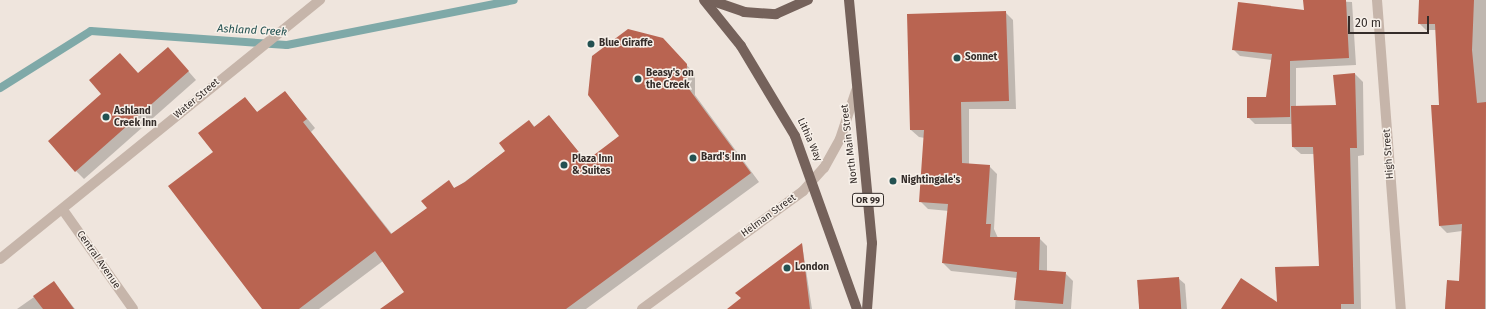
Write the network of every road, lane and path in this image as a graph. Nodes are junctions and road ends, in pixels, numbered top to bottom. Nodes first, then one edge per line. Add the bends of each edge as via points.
1 (320, 0) edge
2 (704, 0) edge
3 (710, 0) edge
4 (808, 0) edge
5 (849, 0) edge
6 (1378, 0) edge
7 (856, 91) junction
8 (813, 179) junction
9 (63, 210) junction
10 (0, 259) edge
11 (133, 309) edge
12 (642, 309) edge
13 (857, 309) edge
14 (867, 309) edge
15 (1401, 309) edge

1 - 9 street, Water Street
2 - 8 main road, Lithia Way via 741,46 772,93
3 - 4 main road via 744,12 776,14
5 - 7 main road, North Main Street / OR 99
6 - 15 street, High Street
7 - 8 street, Helman Street via 840,139
7 - 14 main road, North Main Street / OR 99 via 872,243
8 - 12 street, Helman Street via 803,191
8 - 13 main road, Lithia Way
9 - 10 street, Water Street
9 - 11 street, Central Avenue

